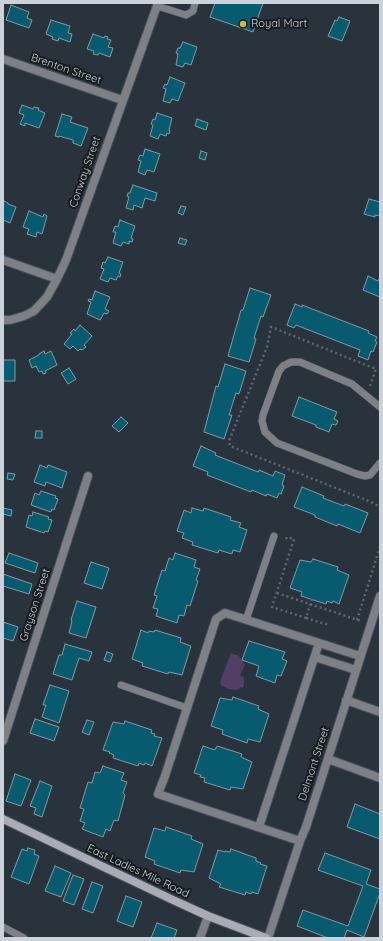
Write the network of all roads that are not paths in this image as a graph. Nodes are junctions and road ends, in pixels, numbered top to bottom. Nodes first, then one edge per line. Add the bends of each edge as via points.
1 (195, 3) edge
2 (158, 5) edge
3 (3, 59) edge
4 (122, 100) junction
5 (3, 260) edge
6 (57, 279) junction
7 (3, 320) edge
8 (380, 407) edge
9 (380, 462) edge
10 (88, 476) dead end
11 (274, 536) dead end
12 (380, 596) edge
13 (246, 620) junction
14 (319, 642) junction
15 (360, 656) junction
16 (315, 657) junction
17 (356, 670) junction
18 (120, 686) dead end
19 (346, 700) junction
20 (187, 708) junction
21 (380, 712) edge
22 (3, 741) edge
23 (328, 759) junction
24 (380, 778) edge
25 (3, 819) edge
26 (259, 827) junction
27 (300, 841) junction
28 (208, 916) junction
29 (3, 927) edge
30 (24, 938) edge
31 (200, 938) edge
32 (267, 938) edge

1 - 2 lane via 193,11 186,15
2 - 4 street, Conway Street
3 - 4 street, Brenton Street
4 - 6 street, Conway Street
5 - 6 street
6 - 7 street, Conway Street via 48,297 34,311 24,316
8 - 9 lane via 352,384 300,362 291,362 279,371 262,421 265,432 277,443 357,474 370,475
10 - 22 street, Grayson Street
11 - 13 lane
12 - 15 street, Delmont Street
13 - 14 street
13 - 20 street via 225,613 216,619
14 - 15 street
14 - 16 street
15 - 17 street, Delmont Street
16 - 17 street
16 - 26 street
17 - 19 street, Delmont Street
18 - 20 lane
19 - 21 street
19 - 23 street, Delmont Street
20 - 26 street via 158,794
23 - 24 street
23 - 27 street, Delmont Street
25 - 28 street, East Ladies Mile Road
26 - 27 street
27 - 32 street, Delmont Street
28 - 31 street
28 - 32 street, East Ladies Mile Road
29 - 30 lane

